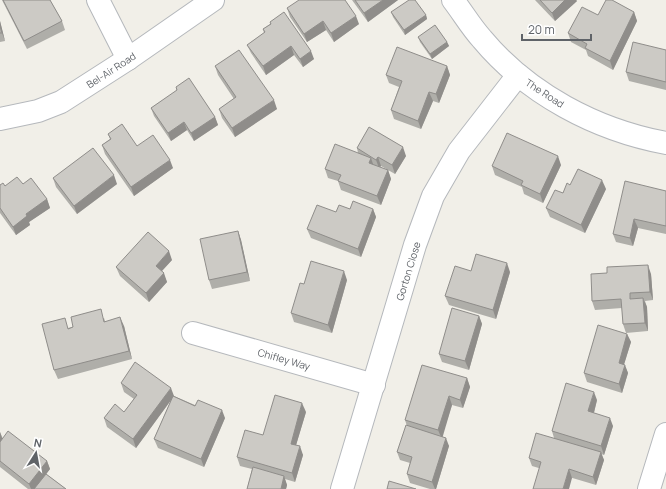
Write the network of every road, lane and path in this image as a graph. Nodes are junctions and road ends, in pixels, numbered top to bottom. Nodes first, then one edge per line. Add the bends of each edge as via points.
1 (98, 0) edge
2 (213, 0) edge
3 (453, 0) edge
4 (128, 59) junction
5 (518, 75) junction
6 (0, 120) edge
7 (666, 143) edge
8 (193, 333) dead end
9 (374, 385) junction
10 (666, 434) edge
11 (342, 489) edge
12 (649, 489) edge

1 - 4 street
2 - 4 street, Bel-Air Road
3 - 5 street, The Road via 482,40
4 - 6 street, Bel-Air Road via 51,107
5 - 7 street, The Road via 545,96 591,120 648,140
5 - 9 street, Gorton Close via 459,151 434,196 415,245
8 - 9 street, Chifley Way
9 - 11 street, Gorton Close
10 - 12 street

